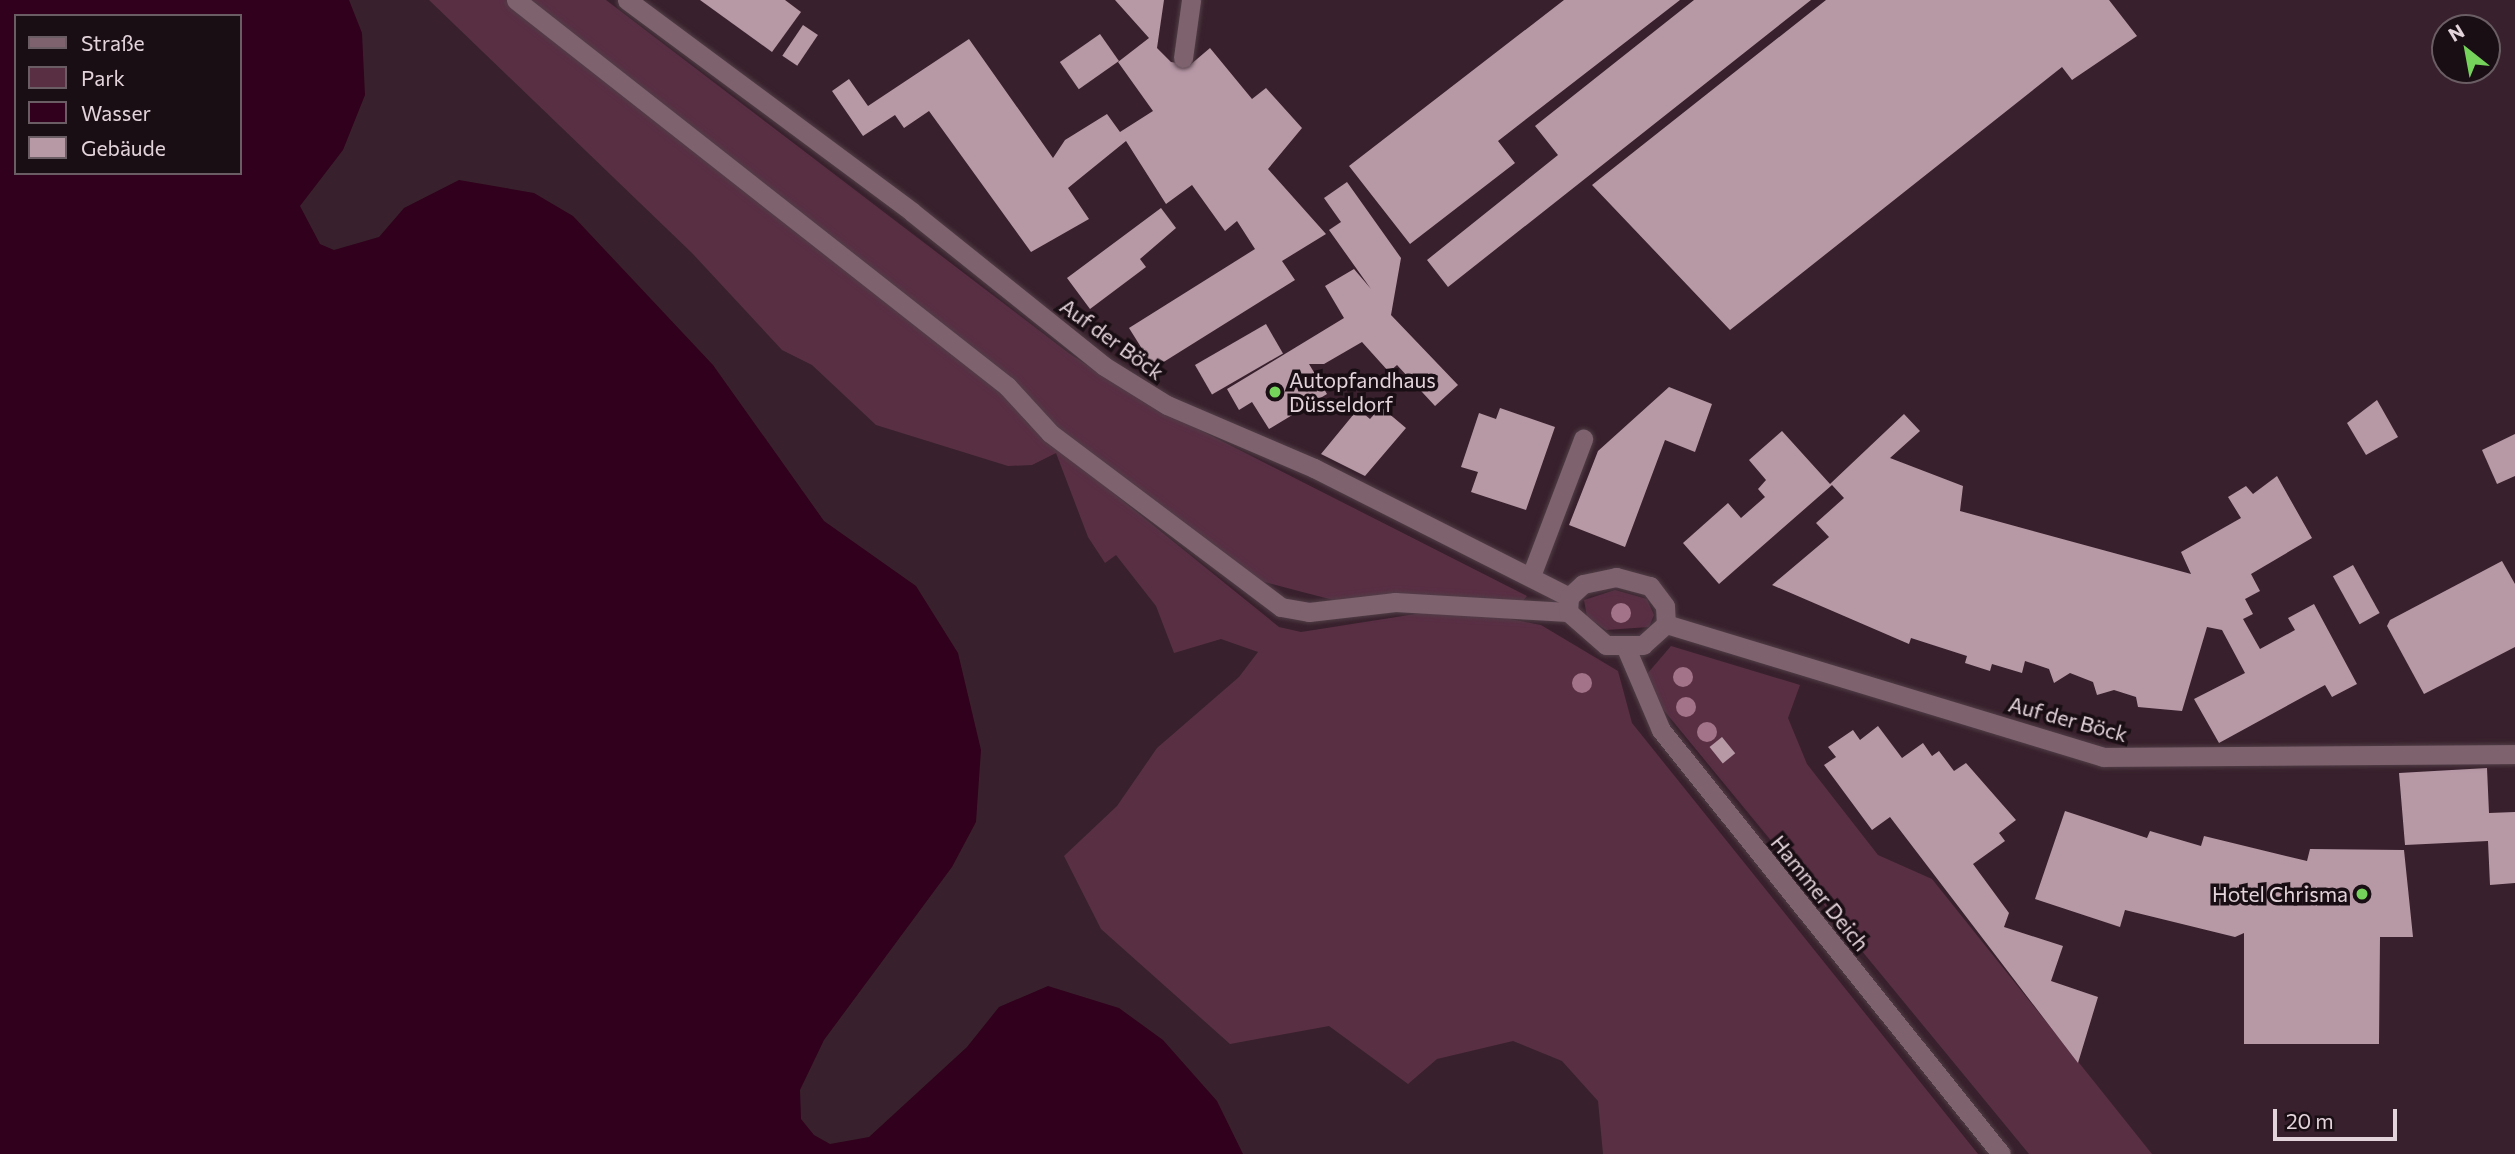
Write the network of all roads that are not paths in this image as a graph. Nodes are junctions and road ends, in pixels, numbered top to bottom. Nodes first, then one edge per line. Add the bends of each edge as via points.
1 (516, 0) edge
2 (627, 0) edge
3 (1191, 0) edge
4 (1182, 58) dead end
5 (1583, 439) dead end
6 (1531, 576) junction
7 (1569, 605) junction
8 (1666, 624) junction
9 (1626, 648) junction
10 (2515, 754) edge
11 (2001, 1154) edge

1 - 7 street via 1007,386 1050,433 1281,607 1309,612 1395,602
2 - 6 street, Auf der Böck via 912,212 1104,366 1167,405 1314,468
3 - 4 street
5 - 6 street
6 - 7 street, Auf der Böck
7 - 8 street via 1595,579 1639,579 1659,595
7 - 9 street, Auf der Böck via 1591,638
8 - 9 street via 1643,645
8 - 10 street, Auf der Böck via 2103,757
9 - 11 street, Hammer Deich via 1661,730

